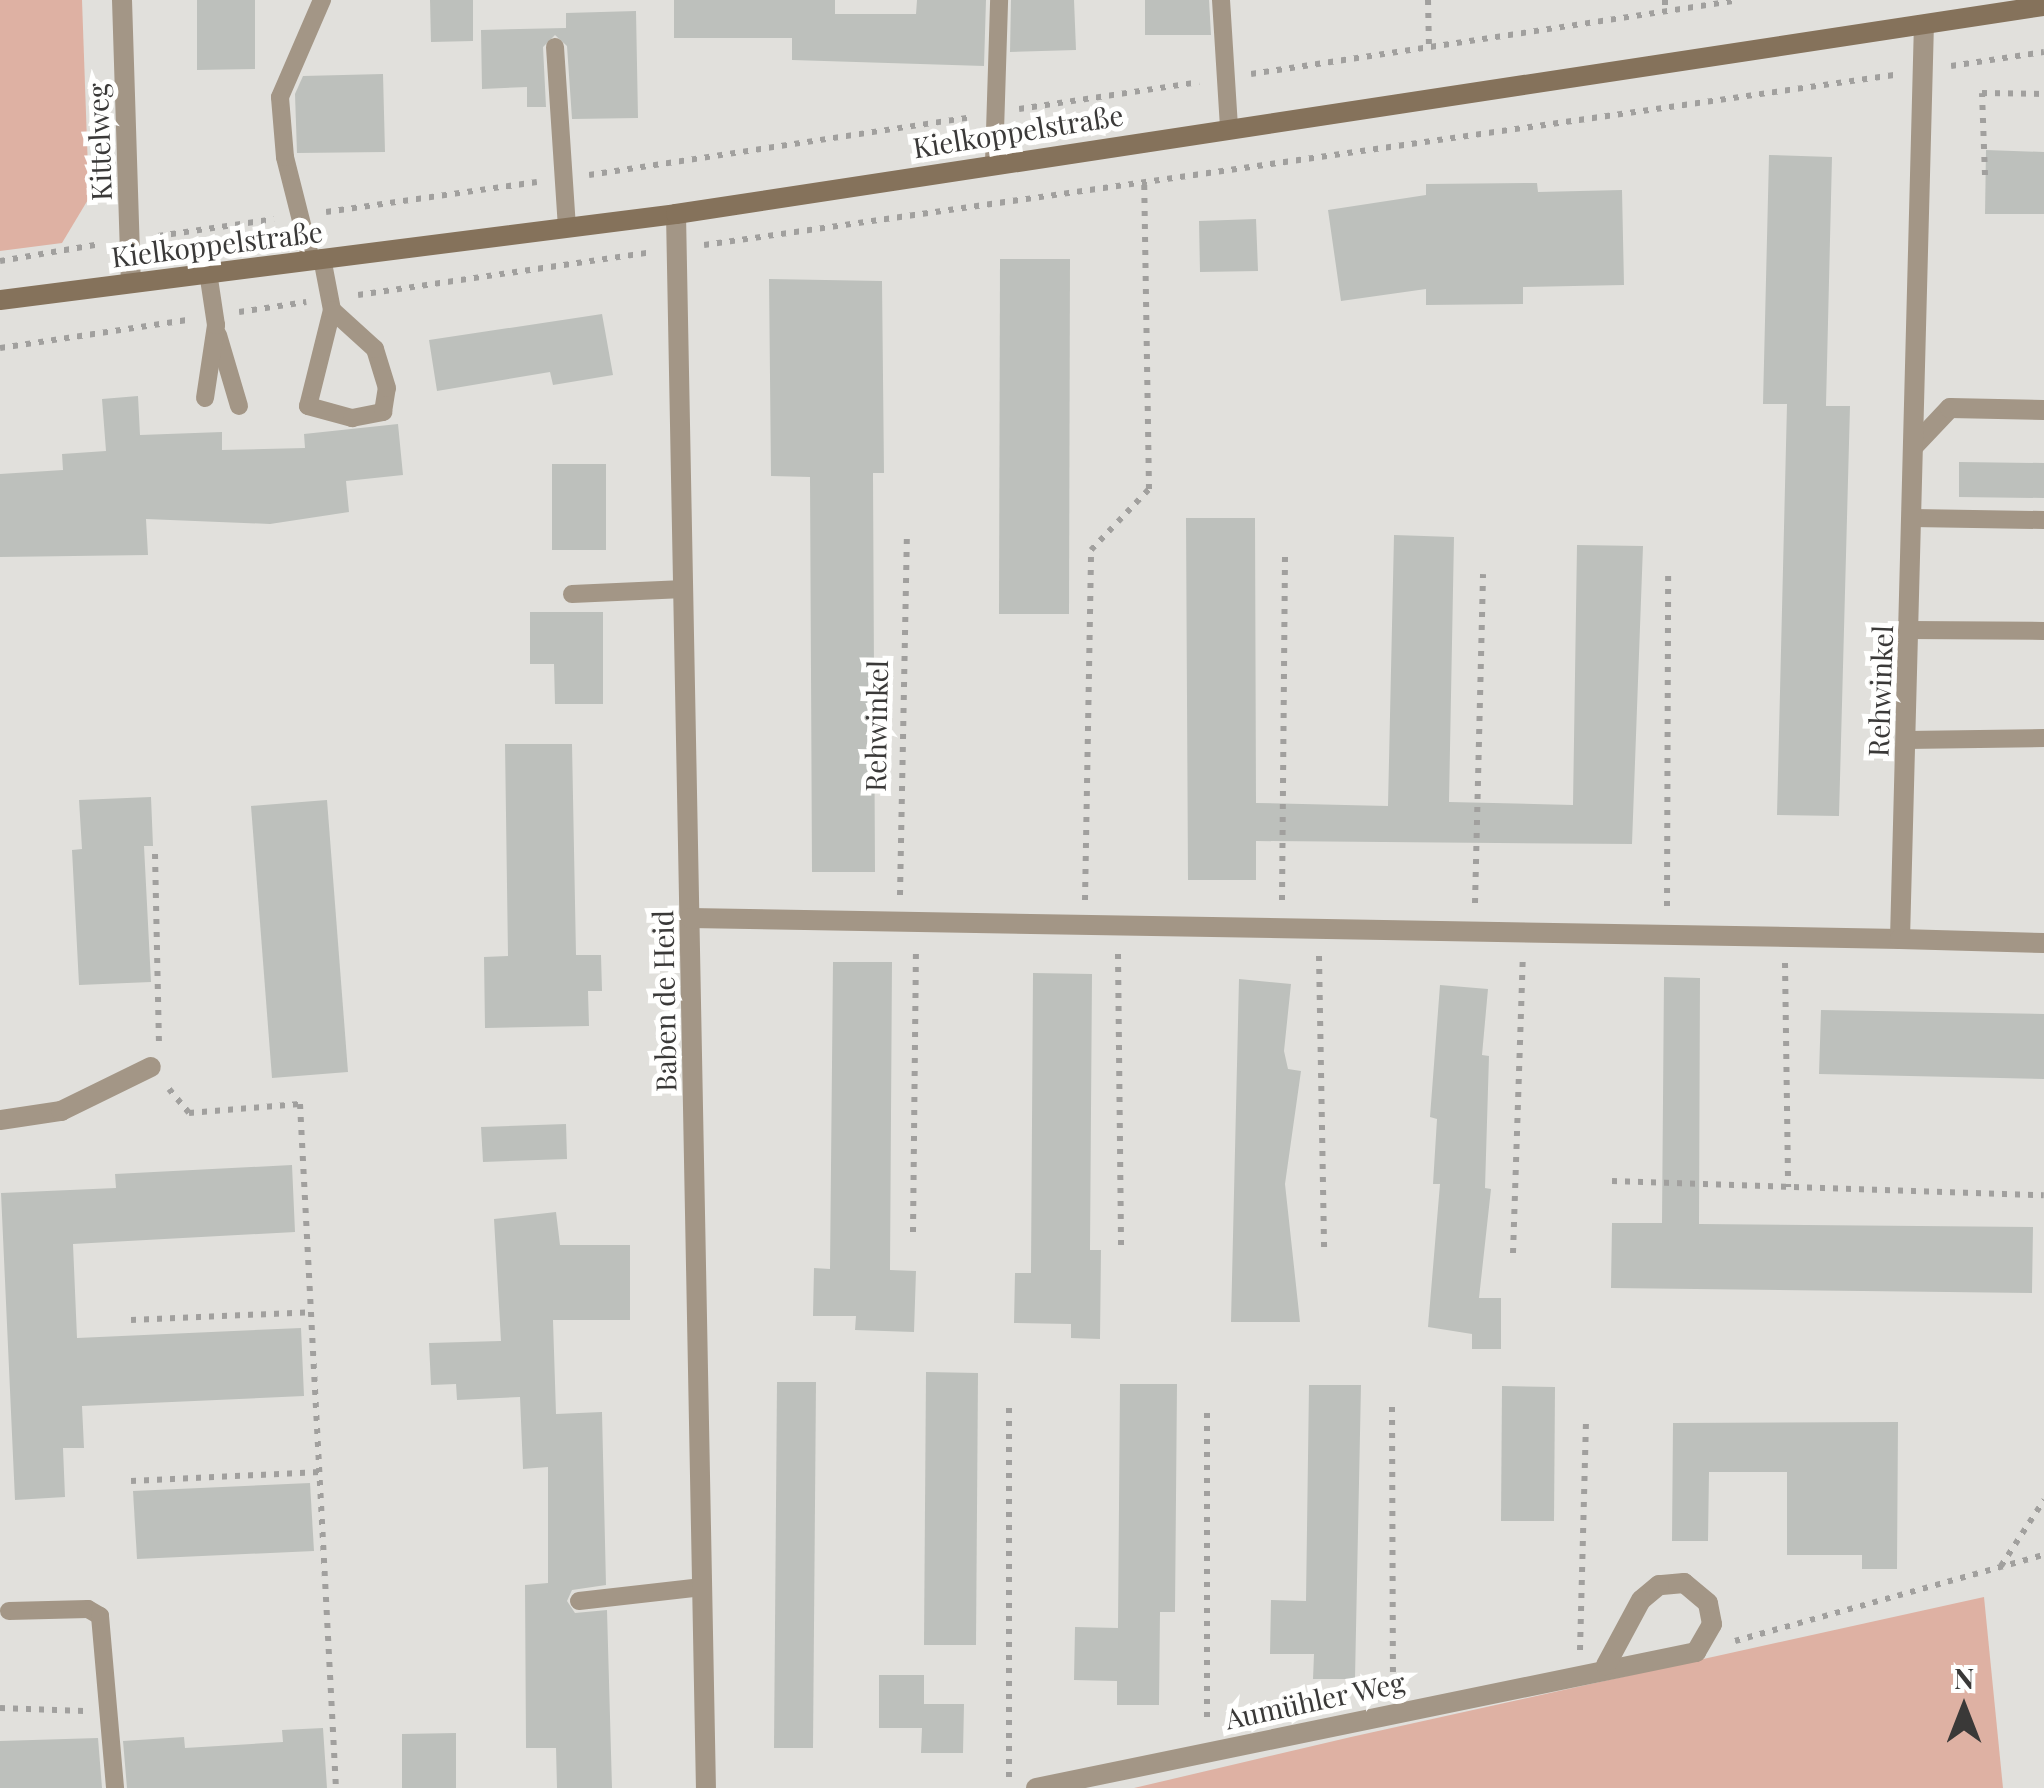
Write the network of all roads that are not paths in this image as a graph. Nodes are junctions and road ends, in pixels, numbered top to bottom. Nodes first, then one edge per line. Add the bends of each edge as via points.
1 (122, 0) edge
2 (322, 0) edge
3 (999, 0) edge
4 (1222, 0) edge
5 (2044, 6) edge
6 (1924, 25) junction
7 (555, 47) dead end
8 (1229, 126) junction
9 (994, 163) junction
10 (676, 214) junction
11 (567, 228) junction
12 (316, 259) junction
13 (208, 272) junction
14 (131, 282) junction
15 (0, 300) edge
16 (331, 304) junction
17 (215, 320) junction
18 (205, 398) dead end
19 (238, 406) dead end
20 (2044, 410) edge
21 (1915, 444) junction
22 (1912, 518) junction
23 (2044, 520) edge
24 (684, 588) junction
25 (572, 594) dead end
26 (1909, 630) junction
27 (2044, 631) edge
28 (2044, 738) edge
29 (1906, 740) junction
30 (690, 918) junction
31 (1900, 939) junction
32 (2044, 943) edge
33 (151, 1067) road end
34 (0, 1120) edge
35 (702, 1587) junction
36 (578, 1601) dead end
37 (9, 1611) dead end
38 (1606, 1665) junction
39 (115, 1788) edge
40 (706, 1788) edge
41 (1036, 1788) edge

1 - 14 street, Kittelweg
2 - 12 lane via 280,97 284,157
3 - 9 lane
4 - 8 lane
5 - 6 street, Kielkoppelstraße
6 - 8 street, Kielkoppelstraße
6 - 21 street, Rehwinkel
7 - 11 lane
8 - 9 street, Kielkoppelstraße
9 - 10 street, Kielkoppelstraße
10 - 11 street, Kielkoppelstraße
10 - 24 street, Baben de Heid
11 - 12 street, Kielkoppelstraße
12 - 13 street, Kielkoppelstraße
12 - 16 lane
13 - 14 street, Kielkoppelstraße
13 - 17 lane
14 - 15 street, Kielkoppelstraße
16 - 16 lane via 308,406 352,418 383,412 388,388 375,348
17 - 18 lane
17 - 19 lane
20 - 21 street via 1950,408
21 - 22 street, Rehwinkel
22 - 23 lane
22 - 26 street, Rehwinkel
24 - 25 lane
24 - 30 street, Baben de Heid
26 - 27 lane
26 - 29 street, Rehwinkel
28 - 29 lane
29 - 31 street, Rehwinkel
30 - 31 street
30 - 35 street, Baben de Heid
31 - 32 street
33 - 34 street via 62,1111
35 - 36 lane
35 - 40 street, Baben de Heid
37 - 39 lane via 88,1610 100,1616
38 - 38 street, Aumühler Weg via 1696,1652 1709,1634 1712,1613 1694,1588 1672,1582 1641,1600
38 - 41 street, Aumühler Weg

